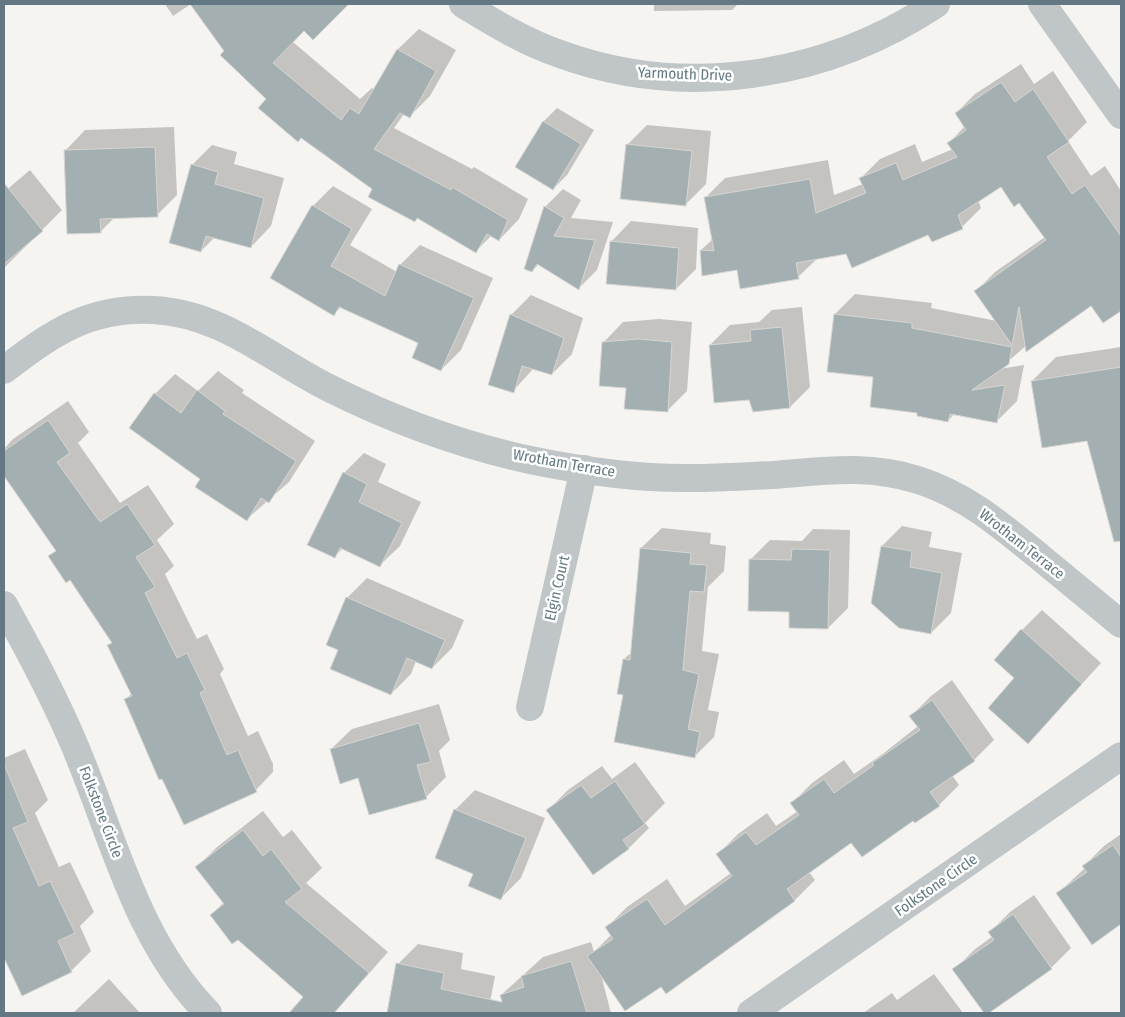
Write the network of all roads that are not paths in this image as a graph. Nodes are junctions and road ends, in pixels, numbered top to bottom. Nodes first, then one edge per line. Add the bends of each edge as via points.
1 (462, 4) edge
2 (936, 4) edge
3 (1042, 4) edge
4 (1121, 115) edge
5 (4, 370) edge
6 (584, 469) junction
7 (4, 605) edge
8 (1121, 624) edge
9 (530, 707) dead end
10 (1121, 756) edge
11 (208, 1013) edge
12 (751, 1013) edge

1 - 2 street, Yarmouth Drive via 507,31 560,54 628,72 712,78 750,76 808,64 862,46
3 - 4 street
5 - 6 street, Wrotham Terrace via 47,337 86,319 129,310 172,312 200,318 234,332 326,387 451,439 529,460
6 - 8 street, Wrotham Terrace via 637,476 692,478 840,468 880,471 918,480 955,495 990,516
6 - 9 street, Elgin Court
7 - 11 street, Folkstone Circle via 71,737 145,922 169,964
10 - 12 street, Folkstone Circle

